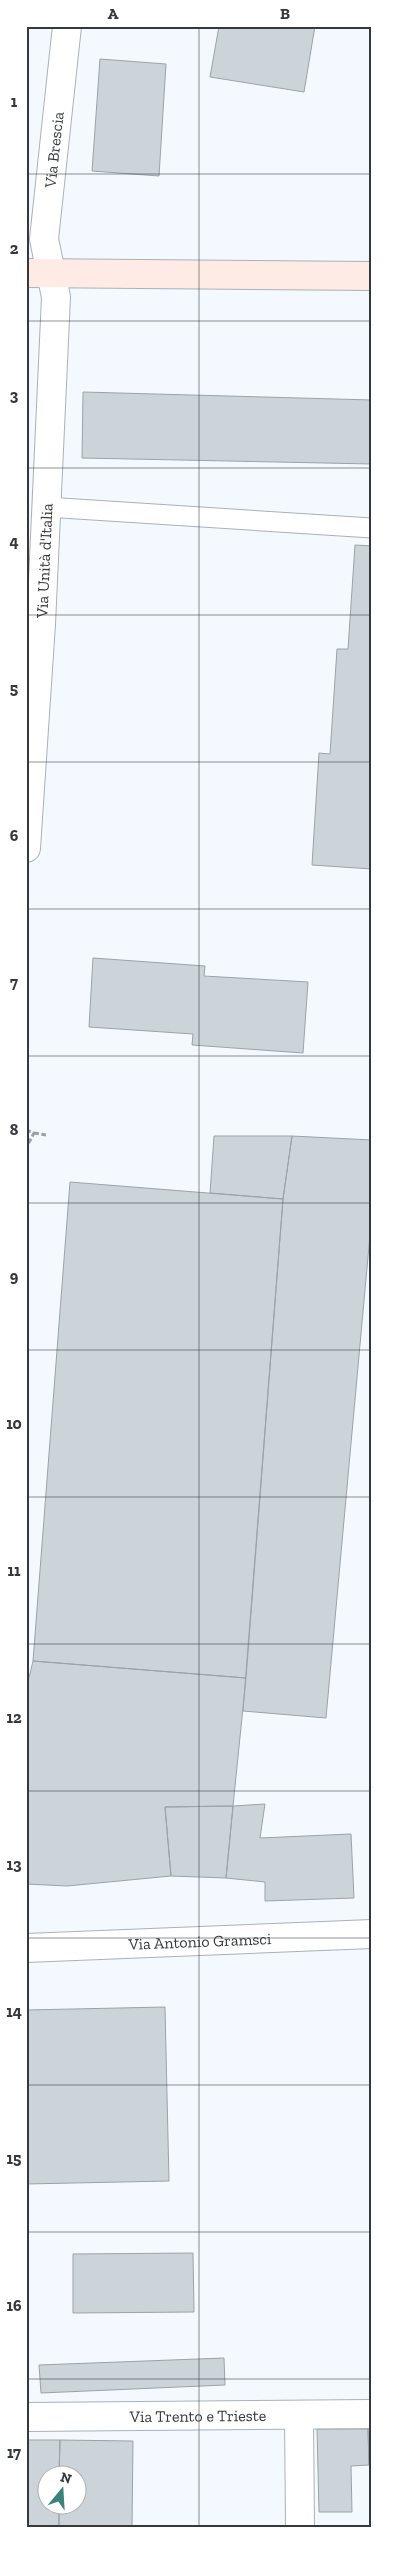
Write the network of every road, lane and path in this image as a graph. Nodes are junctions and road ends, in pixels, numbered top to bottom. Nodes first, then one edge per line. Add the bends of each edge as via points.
1 (67, 26) edge
2 (39, 273) edge
3 (372, 276) edge
4 (46, 507) junction
5 (372, 528) edge
6 (34, 587) edge
7 (26, 848) edge
8 (26, 1130) edge
9 (34, 1133) junction
10 (46, 1135) dead end
11 (26, 1148) edge
12 (372, 1934) edge
13 (26, 1948) edge
14 (372, 2414) edge
15 (299, 2415) junction
16 (26, 2417) edge
17 (300, 2527) edge

1 - 2 street, Via Brescia
2 - 3 street
2 - 4 street, Via Unità d'Italia via 56,297
4 - 5 lane
4 - 6 street, Via Unità d'Italia
6 - 7 street, Via Unità d'Italia
8 - 9 path
9 - 10 path
9 - 11 path
12 - 13 street, Via Antonio Gramsci
14 - 15 street, Via Trento e Trieste
15 - 16 street, Via Trento e Trieste
15 - 17 street

